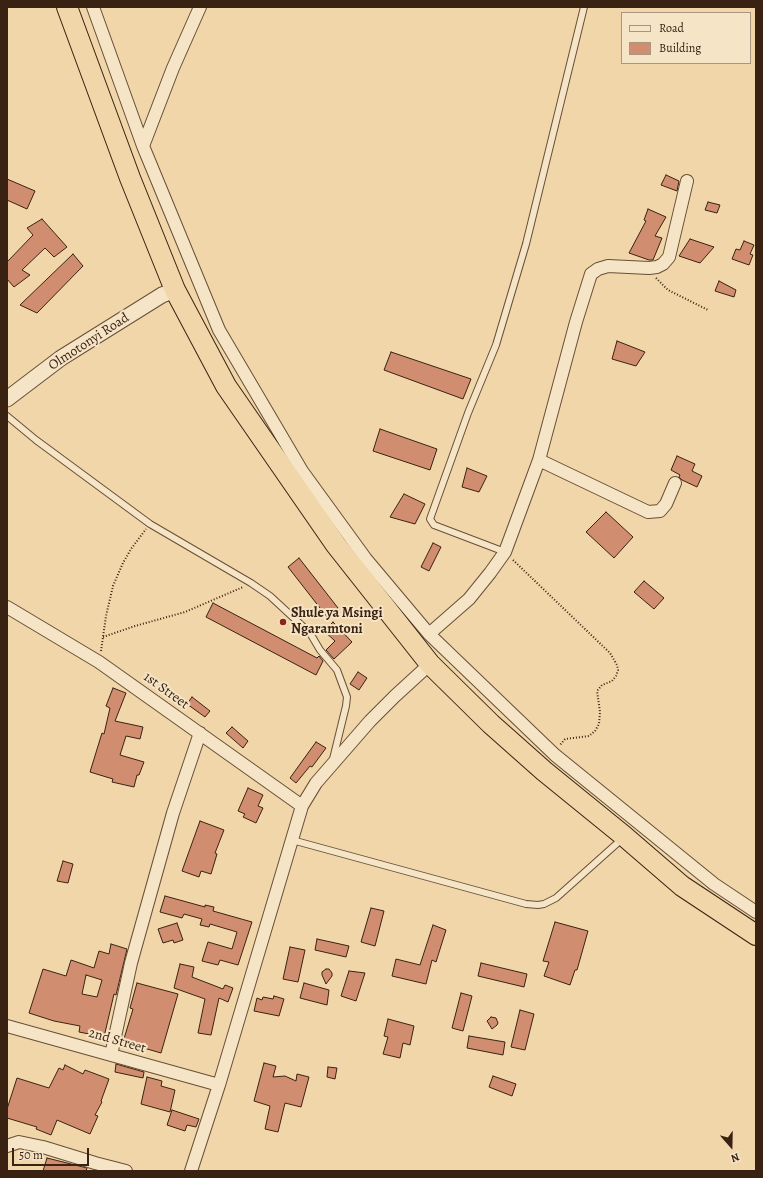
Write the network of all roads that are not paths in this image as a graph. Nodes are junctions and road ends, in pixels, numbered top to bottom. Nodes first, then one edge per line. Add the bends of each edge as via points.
1 (67, 7) edge
2 (93, 7) edge
3 (200, 7) edge
4 (584, 7) edge
5 (142, 146) junction
6 (687, 181) dead end
7 (175, 290) junction
8 (7, 399) edge
9 (7, 416) edge
10 (539, 460) junction
11 (676, 484) dead end
12 (505, 552) junction
13 (7, 610) edge
14 (429, 634) junction
15 (430, 664) junction
16 (200, 734) junction
17 (333, 763) junction
18 (302, 806) junction
19 (624, 836) junction
20 (292, 840) junction
21 (756, 912) edge
22 (756, 935) edge
23 (7, 1026) edge
24 (111, 1055) junction
25 (219, 1085) junction
26 (7, 1146) edge
27 (94, 1167) edge
28 (126, 1171) edge
29 (191, 1171) edge

1 - 7 highway via 130,178
2 - 5 street
3 - 5 street
4 - 12 lane via 526,244 496,345 468,413 430,519 434,525
5 - 14 street via 219,330 270,418 302,472 366,559
6 - 10 street via 669,257 663,264 649,268 608,266 591,274
7 - 8 street, Olmotonyi Road via 162,295 61,358
7 - 15 highway via 226,386 336,545
9 - 17 lane via 150,524 270,596 310,633 337,670 347,697
10 - 11 street via 648,512 660,510
10 - 12 street
12 - 14 street via 469,599
13 - 16 street, 1st Street via 99,662
14 - 21 street via 555,755 714,884
15 - 17 street via 395,696
15 - 19 highway via 544,771
16 - 18 street, 1st Street
16 - 24 street via 173,812 131,963
17 - 18 street via 316,783
18 - 20 street
19 - 20 lane via 556,898 538,905 526,904
19 - 22 highway via 682,886
20 - 25 street
23 - 24 street, 2nd Street
24 - 25 street, 2nd Street
25 - 29 street
26 - 27 street via 18,1142 43,1147
27 - 28 street

